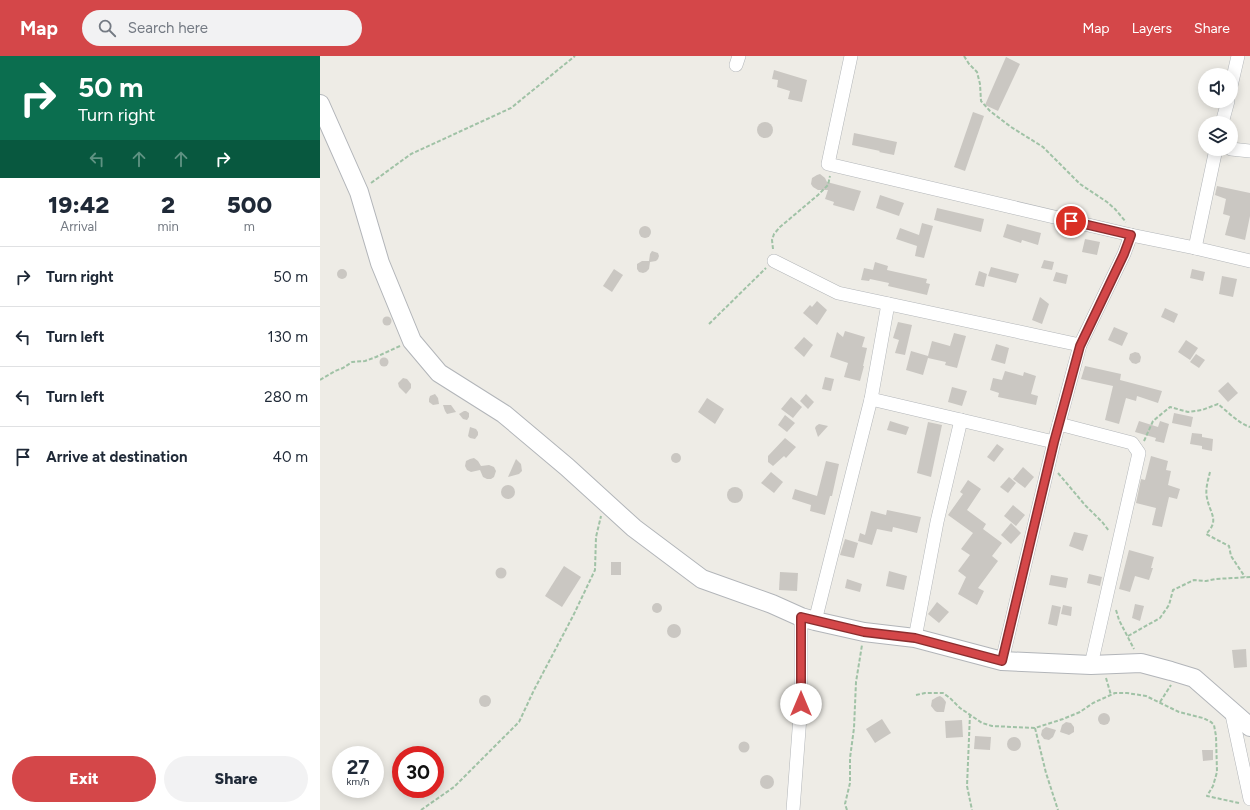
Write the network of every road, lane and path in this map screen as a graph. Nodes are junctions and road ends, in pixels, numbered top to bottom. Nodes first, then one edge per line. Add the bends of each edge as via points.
1 (575, 56) edge
2 (851, 56) edge
3 (964, 56) edge
4 (1238, 56) edge
5 (1235, 68) edge
6 (320, 104) edge
7 (1238, 150) edge
8 (1250, 151) edge
9 (1215, 156) edge
10 (832, 165) junction
11 (359, 192) junction
12 (1131, 235) junction
13 (1195, 248) junction
14 (774, 261) junction
15 (1250, 261) edge
16 (888, 304) junction
17 (709, 324) dead end
18 (412, 341) junction
19 (1080, 346) junction
20 (320, 380) edge
21 (871, 399) junction
22 (962, 420) junction
23 (1059, 424) junction
24 (1250, 426) edge
25 (1054, 442) junction
26 (1139, 453) junction
27 (1210, 472) dead end
28 (604, 501) junction
29 (1245, 577) junction
30 (1250, 577) edge
31 (808, 619) junction
32 (864, 632) junction
33 (1128, 636) dead end
34 (915, 638) junction
35 (1002, 661) junction
36 (1091, 665) junction
37 (1177, 673) junction
38 (916, 695) dead end
39 (1160, 702) junction
40 (1231, 710) junction
41 (970, 714) junction
42 (1250, 727) edge
43 (1036, 728) junction
44 (1246, 801) edge
45 (421, 810) edge
46 (793, 810) edge
47 (847, 810) edge
48 (972, 810) edge
49 (1058, 810) edge

1 - 11 path via 511,108 411,154
2 - 10 street via 828,164
3 - 12 path via 977,72 981,101 990,111 1043,147 1080,184 1116,209 1128,225
4 - 5 street
6 - 11 main road
7 - 8 street
9 - 13 street
10 - 12 street
10 - 14 path via 828,185 774,234
11 - 18 main road via 380,263
12 - 13 street
12 - 19 street
13 - 15 street
14 - 16 street via 838,292
14 - 17 path
16 - 19 street
16 - 21 street
18 - 20 path via 365,361 352,362
18 - 28 main road via 439,373 504,414
19 - 23 street
21 - 22 street
21 - 31 street
22 - 25 street
22 - 34 street via 937,522
23 - 25 street
23 - 26 street via 1132,443
24 - 26 path via 1218,404 1188,412 1170,407 1153,421
25 - 35 street
26 - 36 street
27 - 29 path via 1206,498 1214,519 1212,528 1206,534 1229,546 1231,556
28 - 31 main road via 634,528 702,579
28 - 45 path via 596,536 595,570 519,722 454,787
29 - 30 path
29 - 33 path via 1194,580 1173,590 1169,605 1160,618
31 - 32 main road
31 - 46 street
32 - 34 main road
32 - 47 path via 856,682 850,783 845,804
34 - 35 main road
35 - 36 main road
36 - 37 main road via 1141,664
37 - 39 path
37 - 40 main road via 1194,678
38 - 41 path via 943,694
39 - 43 path via 1146,696 1115,693 1080,712
39 - 44 path via 1179,712 1203,718 1214,725 1217,772 1207,796
40 - 42 main road
40 - 44 street
41 - 43 path via 982,723 992,726
41 - 48 path via 968,786
43 - 49 path via 1046,773

